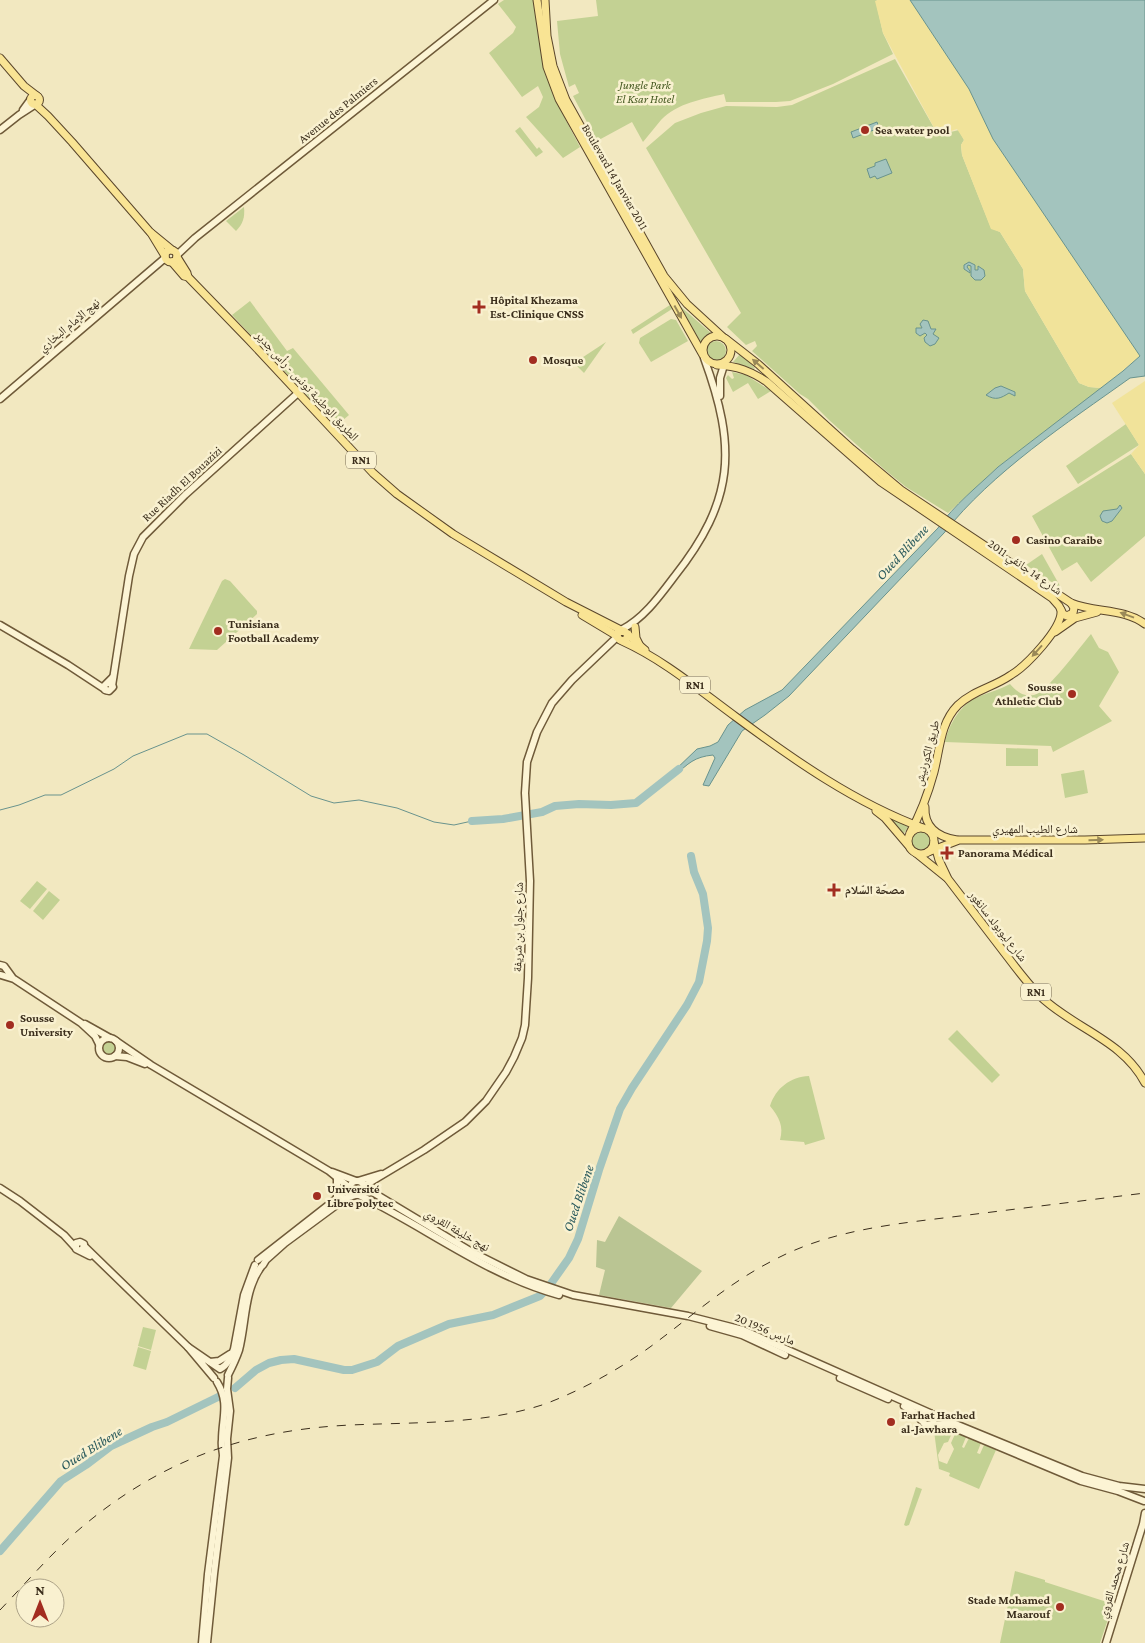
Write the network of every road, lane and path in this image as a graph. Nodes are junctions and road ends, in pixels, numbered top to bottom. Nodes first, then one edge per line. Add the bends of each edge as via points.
1 (494, 0) edge
2 (537, 0) edge
3 (544, 0) edge
4 (0, 58) edge
5 (35, 101) junction
6 (0, 130) edge
7 (172, 256) junction
8 (725, 338) junction
9 (704, 356) junction
10 (722, 364) junction
11 (298, 393) junction
12 (0, 399) edge
13 (720, 404) junction
14 (942, 519) junction
15 (952, 526) junction
16 (1071, 603) junction
17 (1061, 610) junction
18 (1107, 611) junction
19 (646, 612) junction
20 (1145, 624) edge
21 (0, 625) edge
22 (635, 627) junction
23 (1051, 635) junction
24 (622, 636) junction
25 (642, 648) junction
26 (654, 659) junction
27 (91, 679) junction
28 (109, 684) junction
29 (926, 801) junction
30 (866, 803) junction
31 (915, 825) junction
32 (923, 828) junction
33 (910, 833) junction
34 (1145, 838) edge
35 (959, 840) junction
36 (909, 846) junction
37 (935, 846) junction
38 (916, 853) junction
39 (948, 879) junction
40 (2, 971) edge
41 (81, 1022) junction
42 (110, 1038) junction
43 (116, 1041) junction
44 (99, 1044) junction
45 (115, 1056) junction
46 (151, 1066) junction
47 (1145, 1083) edge
48 (329, 1171) junction
49 (387, 1172) junction
50 (338, 1179) junction
51 (376, 1180) junction
52 (0, 1182) edge
53 (361, 1184) junction
54 (0, 1188) edge
55 (350, 1188) junction
56 (9, 1192) junction
57 (376, 1194) junction
58 (358, 1195) junction
59 (337, 1198) junction
60 (259, 1264) junction
61 (539, 1286) junction
62 (551, 1291) junction
63 (188, 1347) junction
64 (233, 1352) junction
65 (206, 1360) junction
66 (220, 1369) junction
67 (228, 1377) junction
68 (216, 1380) junction
69 (931, 1414) junction
70 (921, 1420) junction
71 (931, 1425) junction
72 (222, 1486) junction
73 (1145, 1490) edge
74 (1144, 1501) edge
75 (1145, 1513) edge
76 (1144, 1523) edge
77 (207, 1624) junction
78 (202, 1643) edge
79 (207, 1643) edge
80 (1106, 1643) edge

1 - 7 main road, Avenue des Palmiers
2 -> 9 main road, Boulevard 14 Janvier 2011 via 547,67 559,99
3 - 8 main road, Boulevard 14 Janvier 2011 via 550,55 566,100 664,276 687,304
4 - 5 main road, الطريق الوطنية تونس - رأس جدير / RN1
5 - 6 main road
5 - 7 main road, الطريق الوطنية تونس - رأس جدير / RN1
7 - 11 main road, الطريق الوطنية تونس - رأس جدير / RN1
7 - 12 main road, نهج الإمام البخاري
8 - 9 main road via 709,338 703,346
8 - 10 main road via 731,352
14 -> 8 main road, Boulevard 14 Janvier 2011 via 884,476
9 - 10 main road via 710,363
9 - 13 main road
10 - 13 main road
10 - 14 main road via 746,370 767,382 875,477 897,494
11 - 24 main road, الطريق الوطنية تونس - رأس جدير / RN1 via 397,494 453,534
11 - 28 main road, Rue Riadh El Bouazizi via 143,538 134,554 114,676
13 - 19 main road via 726,462 723,488 690,557
14 - 15 main road
15 - 16 main road, شارع 14 جانفي 2011
15 - 17 main road, شارع 14 جانفي 2011 via 1052,598
16 - 17 main road, شارع 14 جانفي 2011 via 1074,610 1071,615 1065,615
16 - 18 main road, شارع 14 جانفي 2011
17 - 23 main road, طريق الكورنيش via 1061,618
20 -> 18 main road, شارع 14 جانفي 2011 via 1128,615
18 - 23 main road via 1075,618
19 - 22 main road
19 - 24 main road
21 - 27 main road
22 - 24 main road
22 - 25 main road via 636,638
23 -> 29 main road, طريق الكورنيش via 1015,673 972,694 949,716
24 - 25 main road, الطريق الوطنية تونس - رأس جدير / RN1
24 - 26 main road, الطريق الوطنية تونس - رأس جدير / RN1
24 - 49 main road, شارع جلول بن شريفة via 572,680 552,703 527,762 529,952 525,1025 520,1045 495,1090 477,1111
25 - 26 main road, الطريق الوطنية تونس - رأس جدير / RN1
26 - 30 main road, الطريق الوطنية تونس - رأس جدير / RN1 via 697,686 787,754
27 - 28 main road
27 - 28 main road via 106,690 104,686
29 - 31 main road, طريق الكورنيش
29 - 35 main road via 925,815 930,827 942,836
30 - 31 main road, الطريق الوطنية تونس - رأس جدير / RN1
30 - 36 main road, الطريق الوطنية تونس - رأس جدير / RN1 via 885,818
31 - 32 main road, الطريق الوطنية تونس - رأس جدير / RN1
31 - 33 main road, طريق الكورنيش
32 - 33 main road
32 - 37 main road, RN1 via 932,833
33 - 36 main road
35 -> 34 main road, شارع الطيب المهيري
35 - 37 main road, شارع الطيب المهيري
36 - 38 main road, RN1
37 - 38 main road via 928,852
37 - 39 main road, شارع ليوبولد سانغور / RN1
38 - 39 main road, شارع ليوبولد سانغور / RN1
39 - 47 main road, شارع ليوبولد سانغور / RN1 via 1041,997 1115,1047 1135,1065
40 - 41 main road
41 - 42 main road
41 - 44 main road
42 - 43 main road
42 - 44 main road
43 - 45 main road via 119,1047
43 - 46 main road
44 - 45 main road via 102,1056
45 - 46 main road
46 - 48 main road
48 - 50 main road
48 - 53 main road, نهج خليفة القروي
49 - 51 main road, شارع جلول بن شريفة
49 - 53 main road, شارع جلول بن شريفة
50 - 55 main road
50 - 59 main road
51 - 53 main road, شارع جلول بن شريفة
51 - 57 main road
52 - 56 main road
53 - 55 main road via 353,1182
53 - 57 main road, نهج خليفة القروي
53 - 58 main road via 363,1192
54 - 56 main road
55 - 58 main road
55 - 59 main road
56 - 63 main road via 98,1261
57 - 61 main road, نهج خليفة القروي via 472,1252
58 - 60 main road via 346,1198
58 - 61 main road, نهج خليفة القروي via 507,1276
59 - 60 main road
60 - 64 main road via 244,1295
60 - 67 main road via 239,1350
61 - 62 main road
62 - 69 main road, 20 مارس 1956 via 688,1316 743,1330
62 - 70 main road, 20 مارس 1956 via 742,1335 911,1409
63 - 65 main road
63 - 68 main road
64 - 65 main road via 219,1361
64 - 66 main road
65 - 66 main road
66 - 67 main road via 226,1371
66 - 68 main road via 216,1372
67 - 68 main road via 224,1383
67 - 72 main road via 228,1458
68 - 72 main road via 225,1406
69 - 70 main road via 924,1414
69 - 71 main road via 934,1419
69 - 73 main road, 20 مارس 1956 via 1082,1476
70 - 71 main road
71 - 74 main road via 945,1424 1073,1478
72 - 77 main road
73 - 74 main road
75 - 76 main road, شارع محمد القروي
76 - 80 main road, شارع محمد القروي
77 - 78 main road
77 - 79 main road

